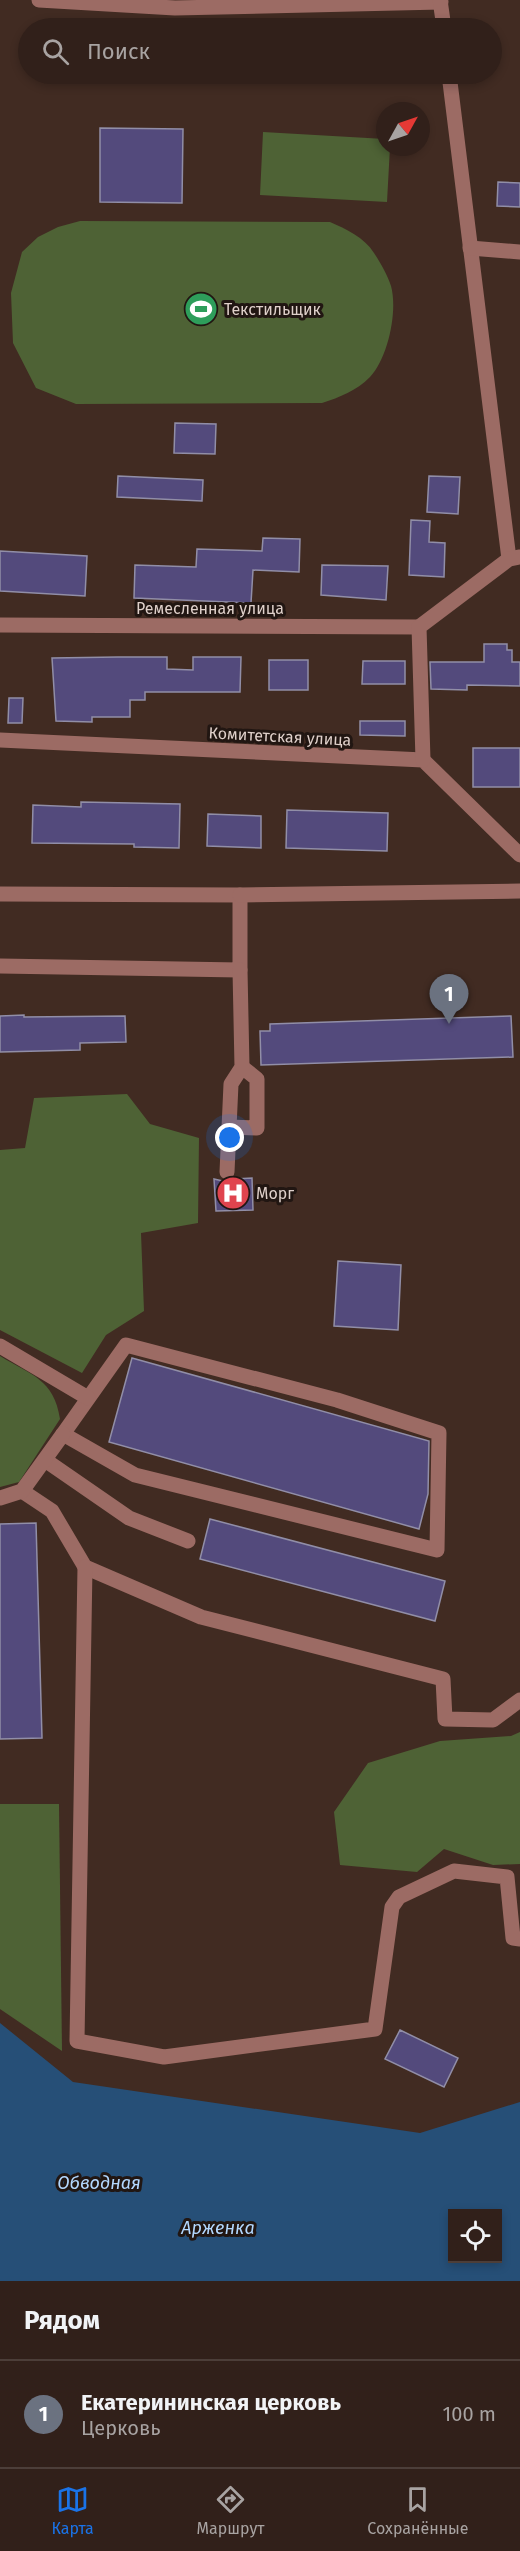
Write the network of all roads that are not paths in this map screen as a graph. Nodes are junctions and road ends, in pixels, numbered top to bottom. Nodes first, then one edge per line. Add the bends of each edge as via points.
1 (39, 0) edge
2 (440, 1) edge
3 (175, 4) edge
4 (443, 18) edge
5 (450, 84) edge
6 (470, 248) junction
7 (520, 252) edge
8 (515, 558) edge
9 (0, 625) edge
10 (419, 627) junction
11 (0, 740) edge
12 (423, 760) junction
13 (520, 855) edge
14 (520, 891) edge
15 (0, 894) edge
16 (240, 895) junction
17 (0, 966) edge
18 (240, 970) junction
19 (242, 1067) junction
20 (229, 1127) junction
21 (227, 1172) dead end
22 (0, 1346) edge
23 (88, 1398) junction
24 (63, 1434) junction
25 (45, 1460) junction
26 (22, 1491) junction
27 (0, 1498) edge
28 (188, 1540) dead end
29 (85, 1567) junction
30 (520, 1700) edge
31 (513, 1877) edge
32 (520, 1939) edge

1 - 3 street
2 - 3 street
2 - 4 street
5 - 6 street
6 - 7 street
6 - 8 street
8 - 10 street
9 - 10 street, Ремесленная улица
10 - 12 street
11 - 12 street, Комитетская улица
12 - 13 street
14 - 16 street
15 - 16 street
16 - 18 street
17 - 18 street
18 - 19 street
19 - 20 street via 231,1084
19 - 20 street via 257,1079 257,1128
20 - 21 street
22 - 23 street
23 - 24 street
23 - 24 street via 126,1345 337,1400 439,1433 437,1550 135,1475
24 - 25 street
25 - 26 street
25 - 28 street via 129,1518
26 - 27 street
26 - 29 street via 52,1512
29 - 30 street via 201,1617 443,1679 445,1719 493,1720
29 - 31 street via 77,2041 164,2057 375,2029 392,1907 399,1897 454,1871
31 - 32 street via 513,1938

